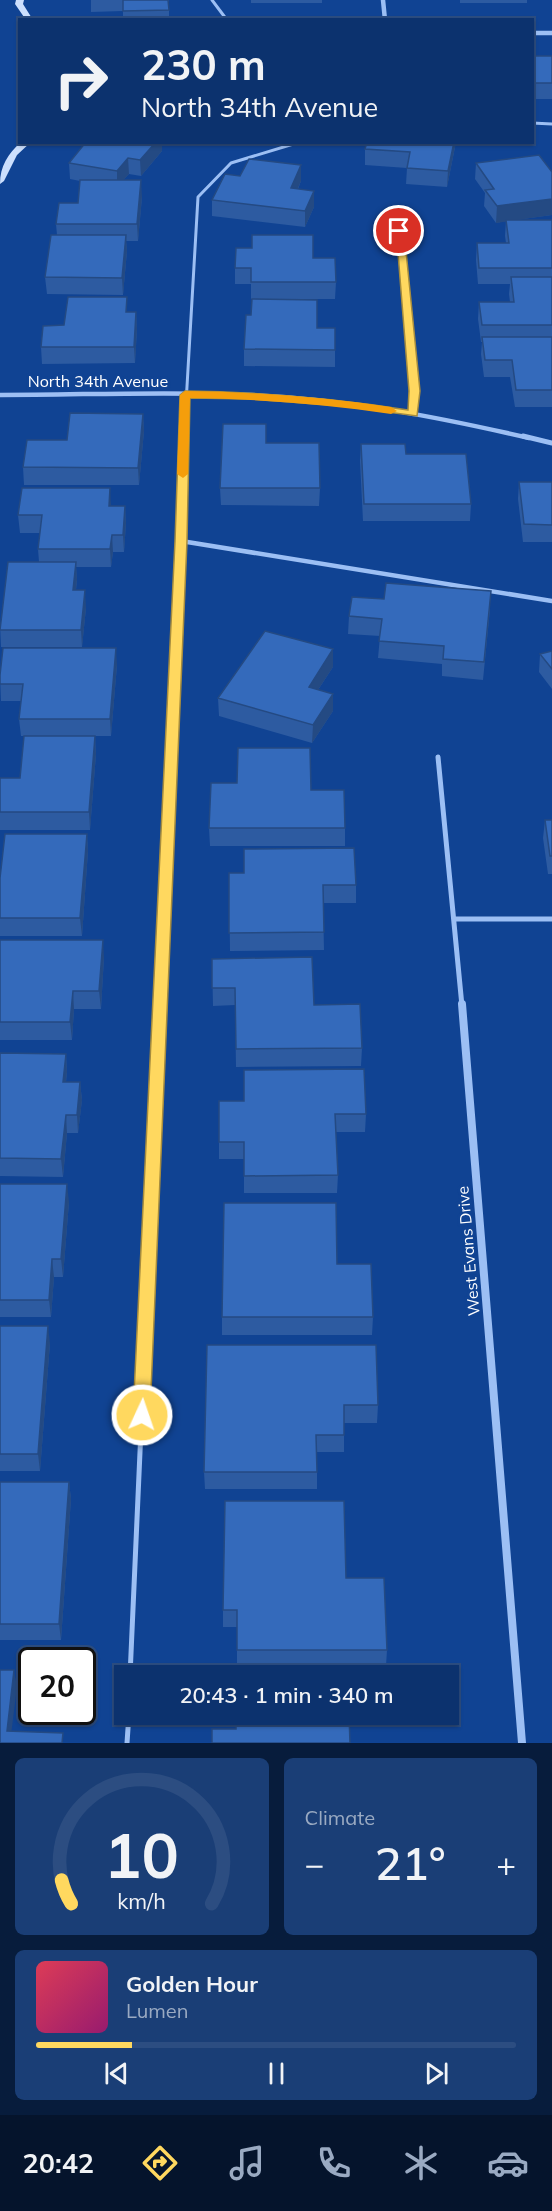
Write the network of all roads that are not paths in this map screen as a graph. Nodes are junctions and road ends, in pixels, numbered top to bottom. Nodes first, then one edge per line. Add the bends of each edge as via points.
1 (20, 0) edge
2 (212, 0) edge
3 (383, 0) edge
4 (29, 18) edge
5 (225, 18) edge
6 (385, 18) edge
7 (534, 33) edge
8 (552, 33) edge
9 (534, 123) edge
10 (552, 124) edge
11 (25, 144) edge
12 (293, 144) edge
13 (0, 180) edge
14 (399, 231) dead end
15 (0, 395) edge
16 (185, 395) junction
17 (413, 414) junction
18 (552, 443) edge
19 (181, 541) junction
20 (552, 601) edge
21 (438, 757) dead end
22 (455, 919) junction
23 (552, 919) edge
24 (130, 1665) edge
25 (128, 1725) edge
26 (127, 1743) edge
27 (522, 1743) edge

1 - 4 street
2 - 5 lane
3 - 6 street
7 - 8 street
9 - 10 lane
11 - 13 street via 13,154
12 - 16 lane via 231,163 198,197
14 - 17 street via 415,391
15 - 16 street, North 34th Avenue
16 - 17 street, North 34th Avenue via 252,395
16 - 19 lane
17 - 18 street, North 34th Avenue
19 - 20 lane
19 - 24 lane
21 - 22 street, West Evans Drive
22 - 23 street
22 - 27 street, West Evans Drive
25 - 26 lane

